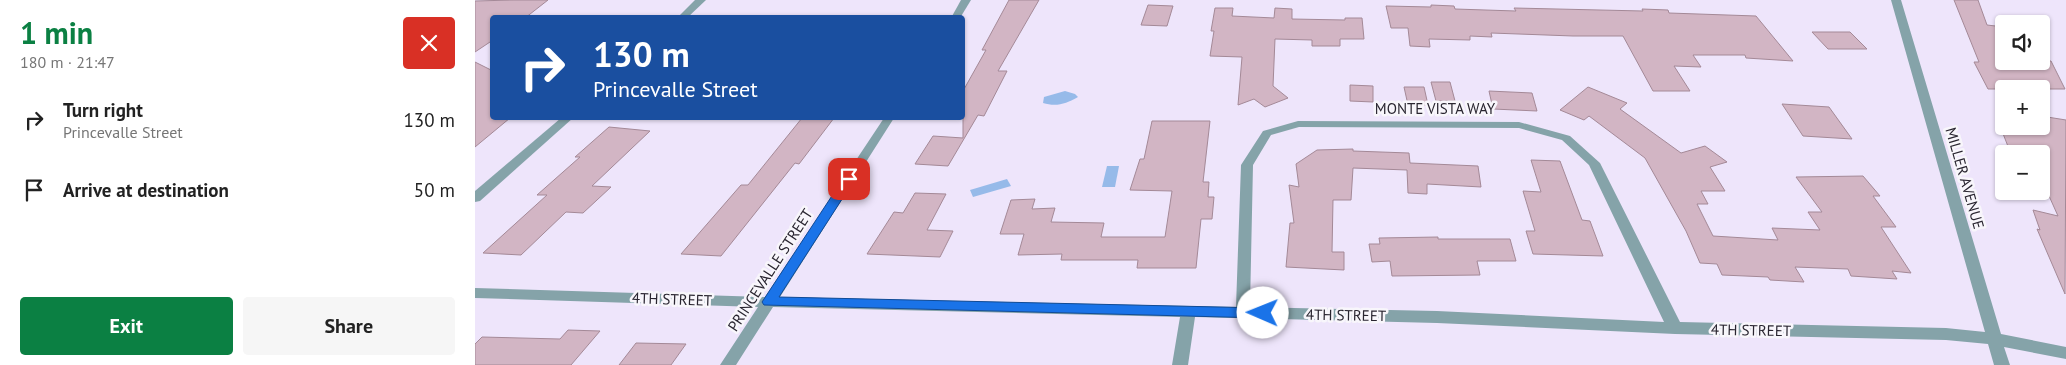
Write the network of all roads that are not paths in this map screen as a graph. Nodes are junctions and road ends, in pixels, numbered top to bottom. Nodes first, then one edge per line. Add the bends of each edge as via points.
1 (701, 0) edge
2 (966, 0) edge
3 (1896, 0) edge
4 (684, 15) edge
5 (957, 15) edge
6 (565, 120) edge
7 (888, 120) edge
8 (475, 198) edge
9 (475, 293) edge
10 (769, 302) junction
11 (1188, 312) junction
12 (1243, 313) junction
13 (1675, 328) junction
14 (1994, 339) junction
15 (2066, 353) edge
16 (728, 365) edge
17 (1180, 365) edge
18 (2002, 365) edge

1 - 4 street
2 - 5 street
3 - 14 street, MILLER AVENUE
6 - 8 street
7 - 10 street, PRINCEVALLE STREET
9 - 10 street, 4TH STREET
10 - 11 street, 4TH STREET
10 - 16 street, PRINCEVALLE STREET
11 - 12 street, 4TH STREET
11 - 17 street
12 - 13 street, 4TH STREET via 1437,317
12 - 13 street, MONTE VISTA WAY via 1247,165 1267,133 1299,124 1519,125 1566,138 1594,164
13 - 14 street, 4TH STREET via 1946,334
14 - 15 street, 4TH STREET
14 - 18 street, MILLER AVENUE

